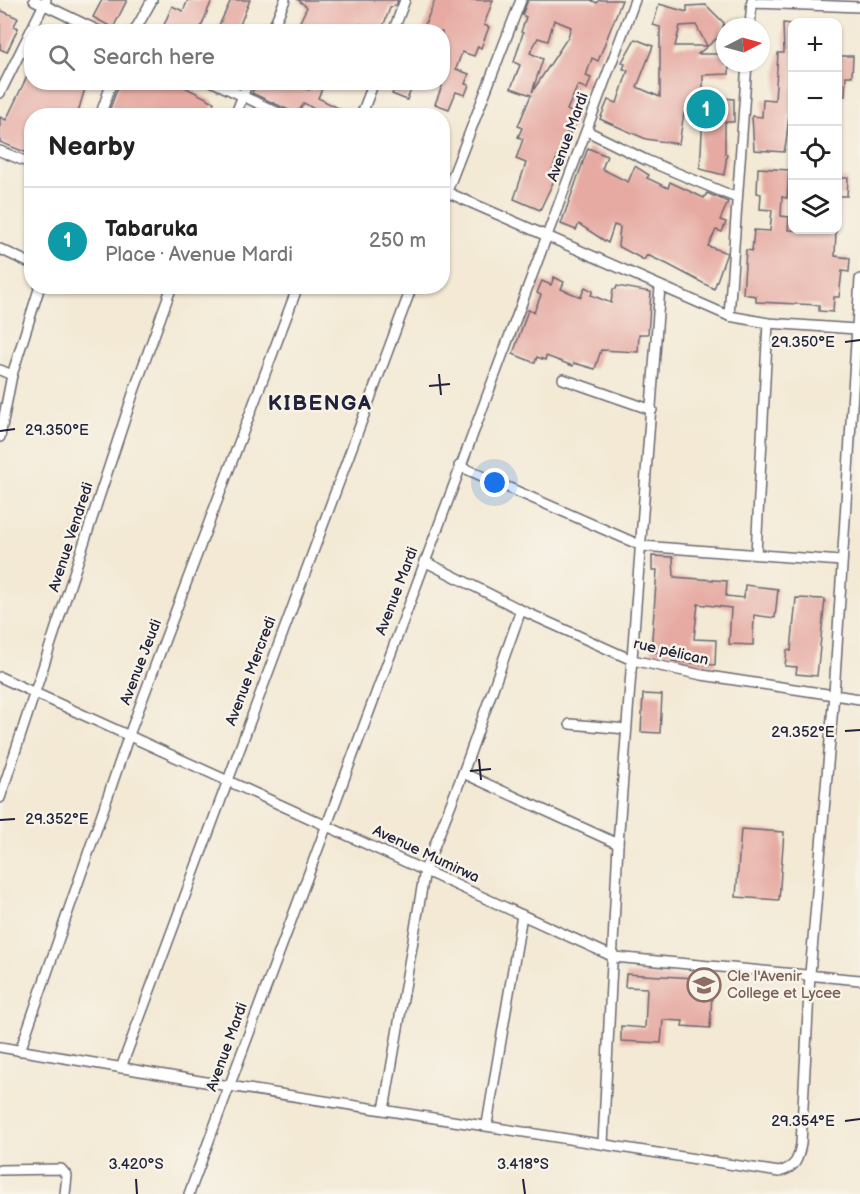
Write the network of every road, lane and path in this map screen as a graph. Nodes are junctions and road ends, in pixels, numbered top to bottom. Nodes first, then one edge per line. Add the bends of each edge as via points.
1 (34, 0) edge
2 (152, 0) edge
3 (285, 0) edge
4 (405, 0) edge
5 (521, 0) edge
6 (635, 0) edge
7 (45, 2) edge
8 (752, 2) edge
9 (860, 8) edge
10 (751, 18) edge
11 (34, 24) edge
12 (86, 24) edge
13 (138, 24) edge
14 (274, 24) edge
15 (396, 24) edge
16 (24, 44) edge
17 (746, 72) edge
18 (108, 90) edge
19 (230, 90) edge
20 (245, 90) edge
21 (371, 90) edge
22 (0, 93) edge
23 (242, 96) junction
24 (103, 108) edge
25 (238, 108) edge
26 (268, 108) edge
27 (364, 108) edge
28 (586, 131) junction
29 (0, 151) edge
30 (24, 162) edge
31 (450, 178) edge
32 (450, 193) edge
33 (737, 198) junction
34 (547, 237) junction
35 (0, 249) edge
36 (24, 260) edge
37 (860, 279) edge
38 (660, 286) junction
39 (37, 294) edge
40 (169, 294) edge
41 (295, 294) edge
42 (409, 294) edge
43 (729, 316) junction
44 (768, 323) junction
45 (856, 329) junction
46 (0, 370) edge
47 (12, 375) junction
48 (563, 379) dead end
49 (856, 391) edge
50 (652, 410) junction
51 (0, 437) edge
52 (459, 466) junction
53 (642, 546) junction
54 (756, 555) junction
55 (424, 561) junction
56 (841, 561) junction
57 (521, 610) junction
58 (632, 660) junction
59 (0, 676) edge
60 (36, 694) junction
61 (834, 694) junction
62 (860, 699) edge
63 (570, 724) dead end
64 (626, 729) junction
65 (129, 735) junction
66 (4, 773) edge
67 (463, 773) junction
68 (226, 779) junction
69 (0, 798) edge
70 (325, 824) junction
71 (618, 844) junction
72 (425, 870) junction
73 (522, 915) junction
74 (615, 957) junction
75 (810, 974) junction
76 (860, 980) edge
77 (0, 1047) edge
78 (20, 1050) junction
79 (121, 1068) junction
80 (229, 1086) junction
81 (384, 1110) junction
82 (487, 1124) junction
83 (603, 1144) junction
84 (0, 1170) edge
85 (65, 1194) edge
86 (189, 1194) edge

1 - 7 street
2 - 13 street
3 - 14 street
4 - 15 street
5 - 31 street
6 - 28 street, Avenue Mardi
7 - 11 street
7 - 12 street
8 - 9 street
8 - 10 street
16 - 22 street
17 - 33 street
18 - 24 street
19 - 23 street
20 - 23 street
21 - 27 street
23 - 25 street
23 - 26 street
28 - 33 street
28 - 34 street, Avenue Mardi
29 - 30 street
32 - 34 street
33 - 43 street
34 - 38 street
34 - 52 street, Avenue Mardi
35 - 36 street
37 - 45 street
38 - 43 street
38 - 50 street
39 - 47 street
40 - 60 street, Avenue Vendredi
41 - 65 street, Avenue Jeudi
42 - 68 street, Avenue Mercredi
43 - 44 street
44 - 45 street
44 - 54 street
45 - 49 street
46 - 47 street
47 - 51 street
48 - 50 street
49 - 56 street
50 - 53 street
52 - 53 street
52 - 55 street, Avenue Mardi
53 - 54 street
53 - 58 street
54 - 56 street
55 - 57 street, rue pélican
55 - 70 street, Avenue Mardi
56 - 61 street
57 - 58 street, rue pélican
57 - 67 street
58 - 61 street, rue pélican via 702,675
58 - 64 street
59 - 60 street, Avenue Mumirwa
60 - 65 street, Avenue Mumirwa
60 - 66 street, Avenue Vendredi
61 - 62 street, rue pélican
61 - 75 street
63 - 64 street
64 - 71 street
65 - 68 street, Avenue Mumirwa
65 - 78 street, Avenue Jeudi
66 - 69 street, Avenue Vendredi
67 - 71 street
67 - 72 street
68 - 70 street, Avenue Mumirwa
68 - 79 street, Avenue Mercredi
70 - 72 street, Avenue Mumirwa
70 - 80 street, Avenue Mardi
71 - 74 street
72 - 73 street, Avenue Mumirwa
72 - 81 street
73 - 74 street, Avenue Mumirwa
73 - 82 street
74 - 75 street, Avenue Mumirwa
74 - 83 street
75 - 76 street, Avenue Mumirwa
75 - 83 street via 801,1143 798,1161 790,1168 779,1172
77 - 78 street
78 - 79 street
79 - 80 street
80 - 81 street
80 - 86 street, Avenue Mardi
81 - 82 street
82 - 83 street
84 - 85 street via 61,1169 67,1176

